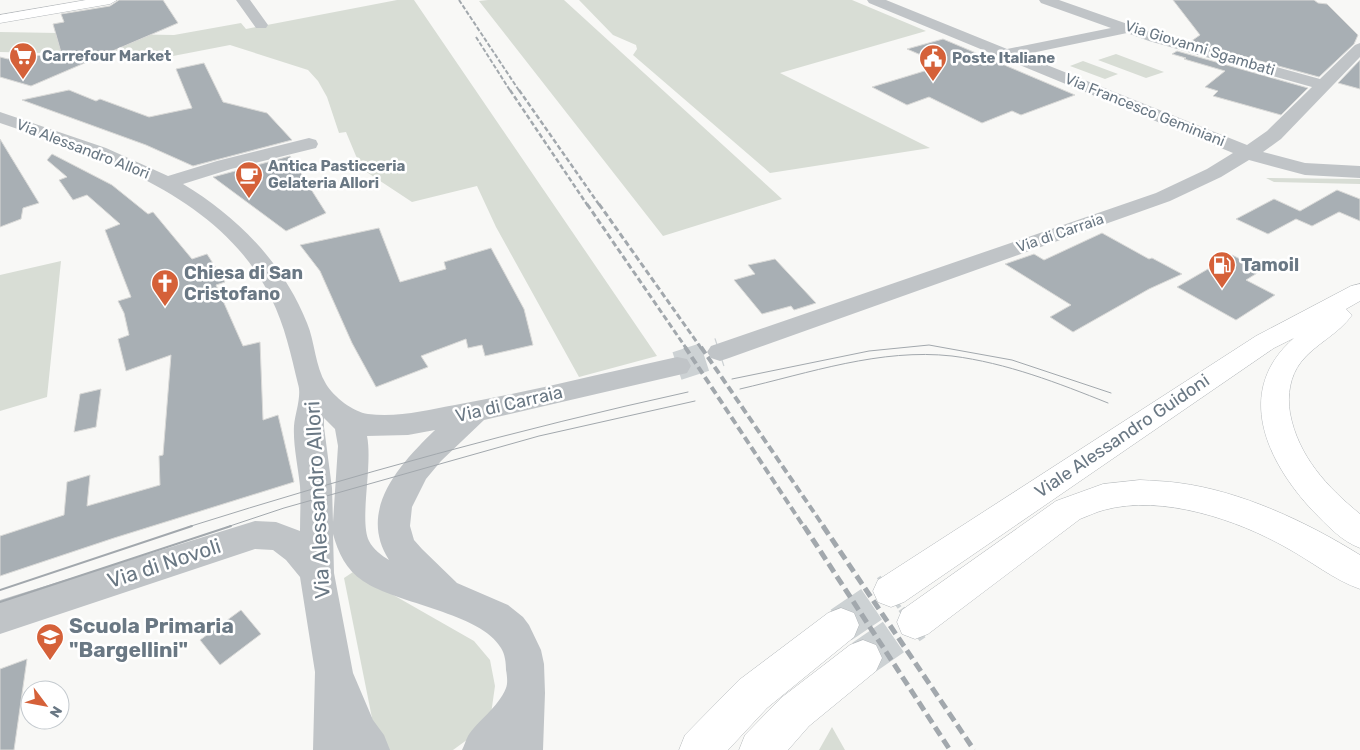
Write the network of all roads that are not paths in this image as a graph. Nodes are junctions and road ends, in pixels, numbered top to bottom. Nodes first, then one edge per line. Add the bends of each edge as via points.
1 (110, 0) edge
2 (243, 0) edge
3 (874, 0) edge
4 (1046, 0) edge
5 (0, 18) edge
6 (261, 25) dead end
7 (1127, 29) junction
8 (1360, 48) edge
9 (1005, 54) junction
10 (1272, 56) dead end
11 (1259, 67) junction
12 (1325, 85) junction
13 (0, 117) edge
14 (309, 144) dead end
15 (1248, 152) junction
16 (1360, 172) edge
17 (166, 183) junction
18 (1360, 291) edge
19 (1360, 299) edge
20 (720, 352) tunnel mouth
21 (677, 366) tunnel mouth
22 (313, 386) junction
23 (475, 412) junction
24 (342, 415) junction
25 (1360, 534) edge
26 (317, 573) junction
27 (1360, 574) edge
28 (891, 591) tunnel mouth
29 (447, 596) junction
30 (0, 617) edge
31 (914, 622) tunnel mouth
32 (841, 625) tunnel mouth
33 (863, 658) tunnel mouth
34 (334, 672) junction
35 (525, 694) junction
36 (795, 712) junction
37 (713, 736) edge
38 (334, 750) edge
39 (369, 750) edge
40 (483, 750) edge
41 (522, 750) edge
42 (680, 750) edge
43 (760, 750) edge
44 (779, 750) edge

1 - 5 main road
2 - 6 street
3 - 9 street, Via Francesco Geminiani
4 - 7 street, Via Giovanni Sgambati
7 - 9 street
7 - 11 street, Via Giovanni Sgambati
8 - 12 street, Via di Carraia
9 - 15 street, Via Francesco Geminiani
10 - 11 street
11 - 12 street, Via Giovanni Sgambati
12 - 15 street, Via di Carraia via 1274,135
13 - 17 street, Via Alessandro Allori via 106,155
14 - 17 street, Via Alessandro Allori
15 - 16 street, Via Francesco Geminiani via 1298,168
15 - 20 street, Via di Carraia via 1214,173 1146,203
17 - 22 street, Via Alessandro Allori via 188,196 234,233 265,269 284,298
18 - 28 main road, Viale Alessandro Guidoni via 1293,325 1244,355
19 - 25 main road via 1303,344 1282,370 1275,399 1276,426 1299,471
21 - 23 street, Via di Carraia
22 - 24 street, Via Alessandro Allori via 320,397
22 - 26 street, Via Alessandro Allori via 309,427 316,488
23 - 24 street, Via di Carraia via 382,426 364,425
23 - 29 street via 414,471 400,496 393,522 395,537 402,550
24 - 29 street, Via Alessandro Allori via 352,442 350,535 355,549 370,568
26 - 30 street, Via di Novoli via 299,549 287,540 273,534 255,535
26 - 34 street, Via Alessandro Allori
27 - 31 main road, Viale Alessandro Guidoni via 1289,532 1247,513 1175,496 1122,494 1091,500 1068,510
29 - 35 street via 501,621 510,629 523,654
32 - 37 main road via 753,694
33 - 36 main road
34 - 38 street, Via Alessandro Allori
34 - 39 street, Via Alessandro Allori via 359,734
35 - 40 street via 512,718
35 - 41 street
36 - 43 main road
36 - 44 street
37 - 42 street

